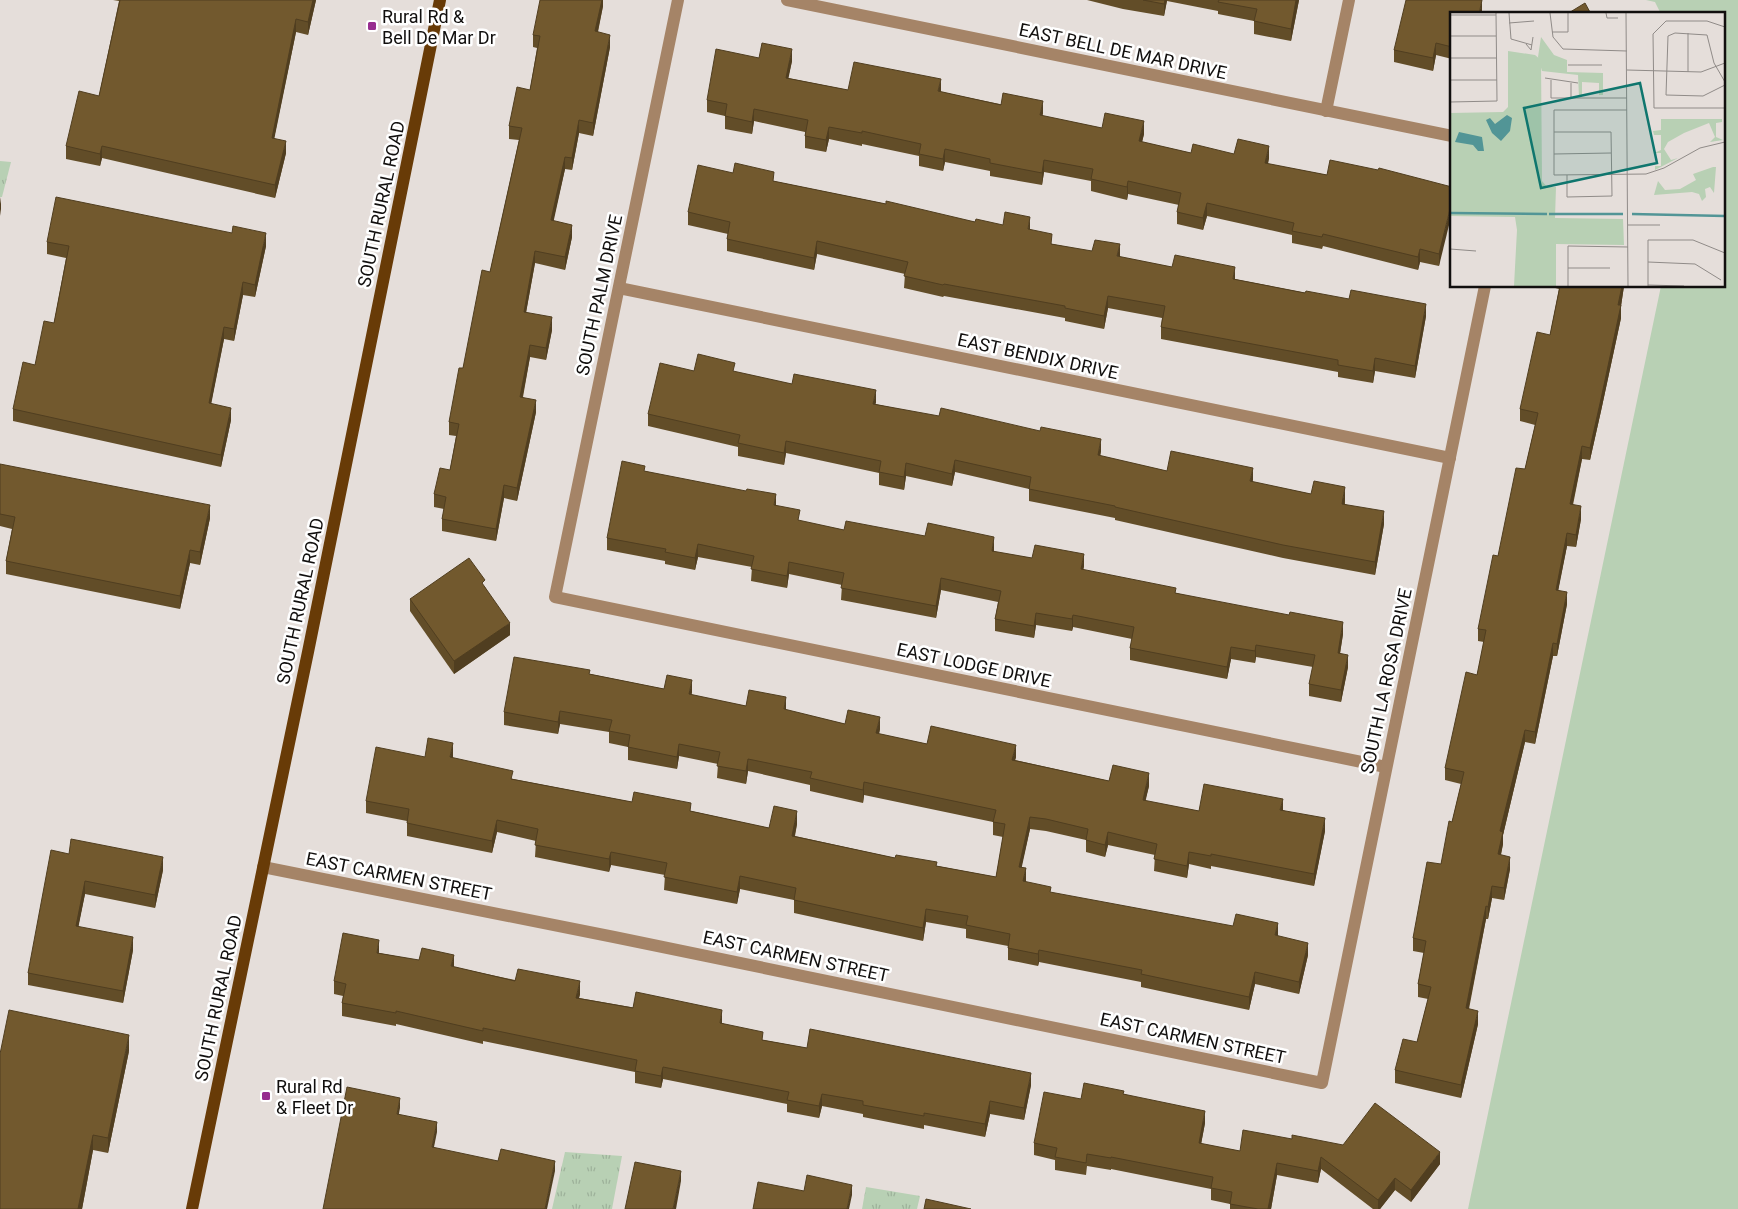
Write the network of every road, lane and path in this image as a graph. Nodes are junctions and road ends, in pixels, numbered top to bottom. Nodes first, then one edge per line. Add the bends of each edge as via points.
1 (440, 0) edge
2 (678, 0) edge
3 (786, 0) edge
4 (1349, 0) edge
5 (1326, 111) junction
6 (1450, 136) edge
7 (619, 288) junction
8 (1485, 288) edge
9 (1450, 458) junction
10 (555, 597) joint
11 (1386, 767) junction
12 (263, 867) junction
13 (1322, 1082) joint
14 (192, 1209) edge

1 - 12 main road, SOUTH RURAL ROAD
2 - 7 street, SOUTH PALM DRIVE
3 - 5 street, EAST BELL DE MAR DRIVE
4 - 5 street
5 - 6 street, EAST BELL DE MAR DRIVE
7 - 9 street, EAST BENDIX DRIVE
7 - 10 street, SOUTH PALM DRIVE
8 - 9 street, SOUTH LA ROSA DRIVE
9 - 11 street, SOUTH LA ROSA DRIVE
10 - 11 street, EAST LODGE DRIVE
11 - 13 street, SOUTH LA ROSA DRIVE
12 - 13 street, EAST CARMEN STREET
12 - 14 main road, SOUTH RURAL ROAD

